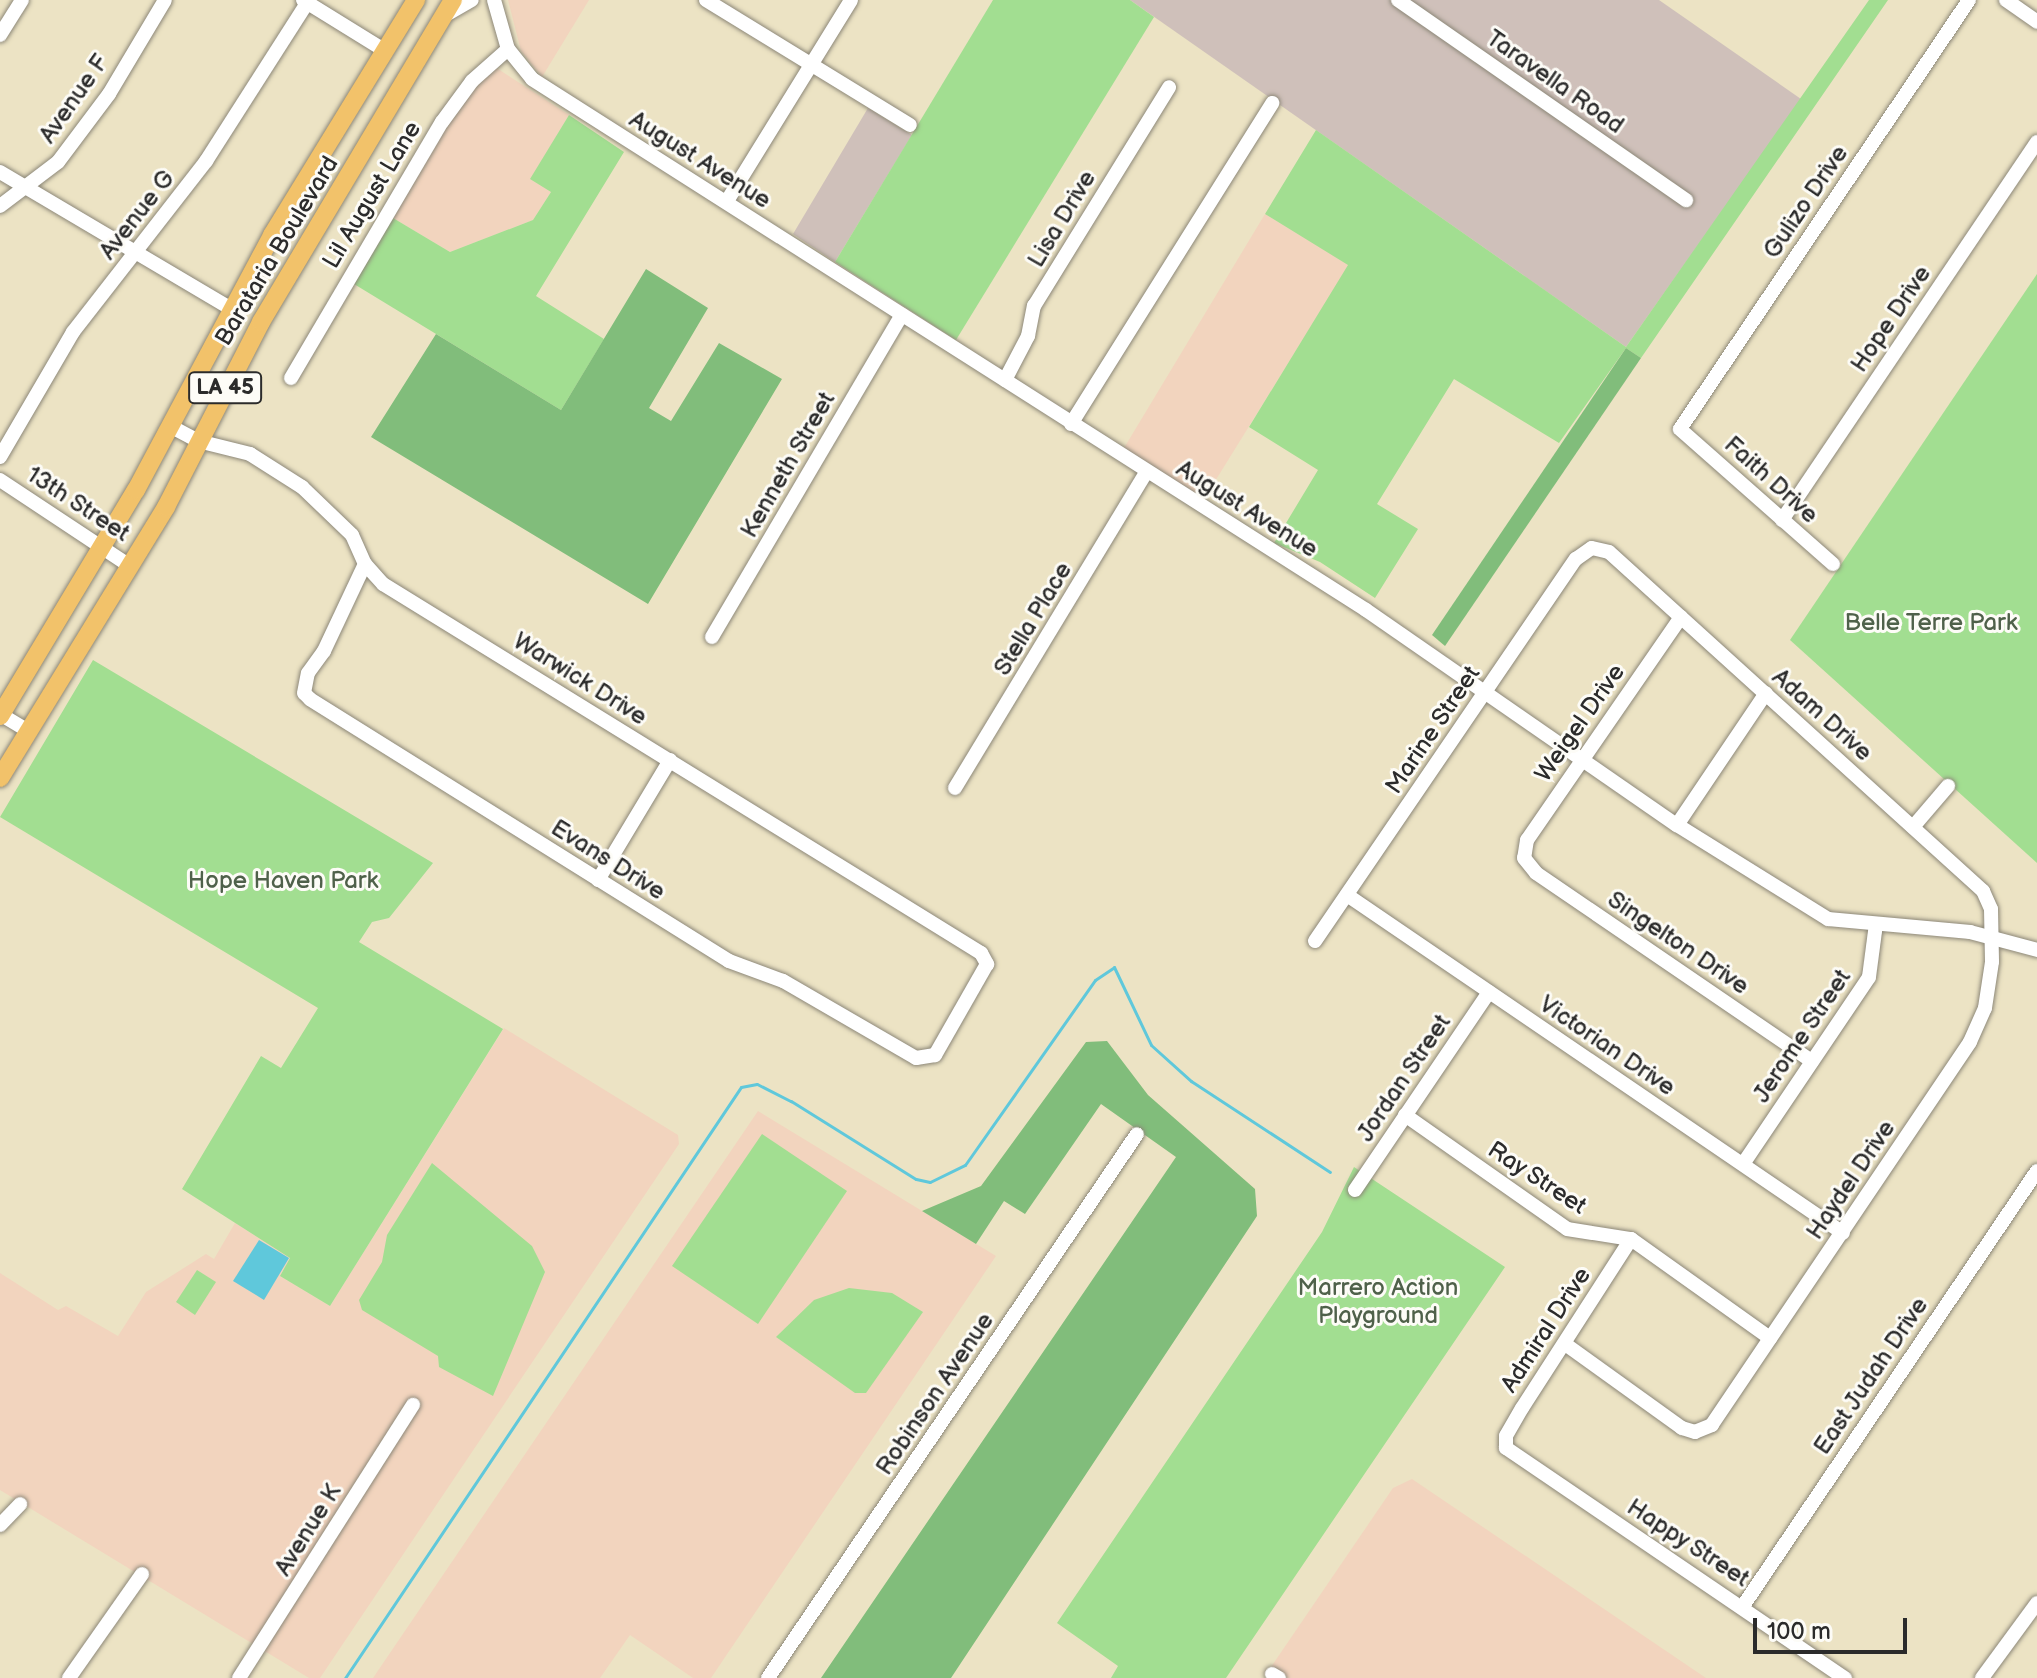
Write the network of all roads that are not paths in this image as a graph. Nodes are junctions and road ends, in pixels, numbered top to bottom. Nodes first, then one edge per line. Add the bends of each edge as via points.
1 (22, 0) edge
2 (165, 0) edge
3 (416, 0) edge
4 (472, 0) edge
5 (706, 0) edge
6 (851, 0) edge
7 (1398, 0) edge
8 (1969, 0) edge
9 (2006, 0) edge
10 (307, 1) edge
11 (492, 2) edge
12 (449, 8) edge
13 (2037, 22) edge
14 (0, 35) edge
15 (508, 49) junction
16 (384, 50) junction
17 (812, 65) junction
18 (1169, 87) dead end
19 (1272, 103) dead end
20 (910, 125) dead end
21 (2037, 142) edge
22 (0, 172) edge
23 (24, 187) junction
24 (1686, 200) dead end
25 (727, 201) junction
26 (0, 206) edge
27 (135, 254) junction
28 (232, 309) junction
29 (902, 315) junction
30 (291, 378) dead end
31 (1005, 380) junction
32 (1071, 424) junction
33 (170, 426) junction
34 (1680, 429) joint
35 (198, 441) junction
36 (0, 457) edge
37 (1146, 472) junction
38 (0, 480) edge
39 (1782, 520) junction
40 (104, 544) junction
41 (1592, 548) joint
42 (365, 564) junction
43 (1833, 564) dead end
44 (130, 566) junction
45 (1681, 617) junction
46 (712, 637) dead end
47 (1485, 693) junction
48 (1766, 693) junction
49 (0, 715) edge
50 (28, 731) junction
51 (1582, 757) junction
52 (670, 760) junction
53 (0, 778) edge
54 (1948, 786) dead end
55 (955, 788) dead end
56 (1677, 825) junction
57 (1913, 827) junction
58 (1524, 858) joint
59 (598, 880) junction
60 (1347, 895) junction
61 (1876, 924) junction
62 (1994, 936) junction
63 (1315, 941) dead end
64 (2037, 950) edge
65 (1489, 992) junction
66 (916, 1058) joint
67 (1812, 1061) junction
68 (1405, 1115) junction
69 (1137, 1134) dead end
70 (1743, 1164) junction
71 (2037, 1171) edge
72 (1355, 1190) dead end
73 (1843, 1233) junction
74 (1631, 1239) junction
75 (1770, 1338) junction
76 (1565, 1344) junction
77 (413, 1405) dead end
78 (1506, 1448) joint
79 (20, 1504) dead end
80 (1, 1520) edge
81 (142, 1574) dead end
82 (2037, 1603) edge
83 (1743, 1606) junction
84 (69, 1678) edge
85 (239, 1678) edge
86 (768, 1678) edge
87 (1845, 1678) edge
88 (1982, 1678) edge

1 - 14 street
2 - 23 street, Avenue F via 109,94 58,162
3 - 16 main road, Barataria Boulevard / LA 45
4 - 12 street
5 - 17 street
6 - 17 street
7 - 24 street, Taravella Road
8 - 34 street, Gulizo Drive
9 - 13 street
10 - 16 street
10 - 27 street, Avenue G via 206,161
11 - 15 street, August Avenue
12 - 35 main road, Barataria Boulevard / LA 45 via 261,322
15 - 25 street, August Avenue via 532,79
15 - 30 street, Lil August Lane via 472,81 442,122
16 - 28 main road, Barataria Boulevard / LA 45
17 - 20 street
17 - 25 street
18 - 31 street, Lisa Drive via 1034,306 1028,336
19 - 32 street
21 - 39 street, Hope Drive
22 - 23 street
23 - 26 street, Avenue F
23 - 27 street
25 - 29 street, August Avenue
27 - 28 street
27 - 36 street, Avenue G via 73,332
28 - 33 main road, Barataria Boulevard / LA 45
29 - 31 street, August Avenue
29 - 46 street, Kenneth Street
31 - 32 street, August Avenue
32 - 37 street, August Avenue
33 - 35 street, Warwick Drive
33 - 40 main road, Barataria Boulevard / LA 45
34 - 39 street, Faith Drive
35 - 42 street, Warwick Drive via 250,454 302,487 352,535
35 - 44 main road, Barataria Boulevard / LA 45
37 - 47 street, August Avenue via 1366,610
37 - 55 street, Stella Place
38 - 40 street, 13th Street
39 - 43 street, Faith Drive
40 - 44 street, 13th Street
40 - 49 main road, Barataria Boulevard / LA 45
41 - 45 street, Adam Drive via 1609,552
41 - 47 street, Marine Street via 1576,559
42 - 52 street, Warwick Drive via 383,584
42 - 59 street, Evans Drive via 331,638 308,673 304,693
44 - 50 main road, Barataria Boulevard / LA 45
45 - 48 street, Adam Drive
45 - 51 street, Weigel Drive
47 - 51 street, August Avenue
47 - 60 street, Marine Street
48 - 56 street
48 - 57 street, Adam Drive
49 - 50 street
50 - 53 main road, Barataria Boulevard / LA 45
51 - 56 street, August Avenue
51 - 58 street, Weigel Drive via 1527,840
52 - 59 street
52 - 66 street, Warwick Drive via 986,959 965,1010 935,1055
54 - 57 street
56 - 61 street, August Avenue via 1828,919
57 - 62 street, Adam Drive via 1983,891
58 - 67 street, Singelton Drive via 1536,873
59 - 66 street, Evans Drive via 729,961 783,981
60 - 63 street, Marine Street
60 - 65 street, Victorian Drive
61 - 62 street, August Avenue
61 - 67 street, Jerome Street via 1869,977
62 - 64 street, August Avenue
62 - 73 street, Haydel Drive via 1985,1008 1970,1042
65 - 68 street, Jordan Street
65 - 70 street, Victorian Drive
67 - 70 street, Jerome Street
68 - 72 street, Jordan Street
68 - 74 street, Ray Street via 1567,1229
69 - 86 street, Robinson Avenue
70 - 73 street, Victorian Drive
71 - 83 street, East Judah Drive
73 - 75 street, Haydel Drive
74 - 75 street, Ray Street
74 - 76 street, Admiral Drive
75 - 76 street, Haydel Drive via 1719,1417 1704,1431 1682,1428
76 - 78 street, Admiral Drive via 1517,1417
77 - 85 street, Avenue K
78 - 83 street, Happy Street
79 - 80 street
81 - 84 street
82 - 88 street
83 - 87 street, Happy Street

